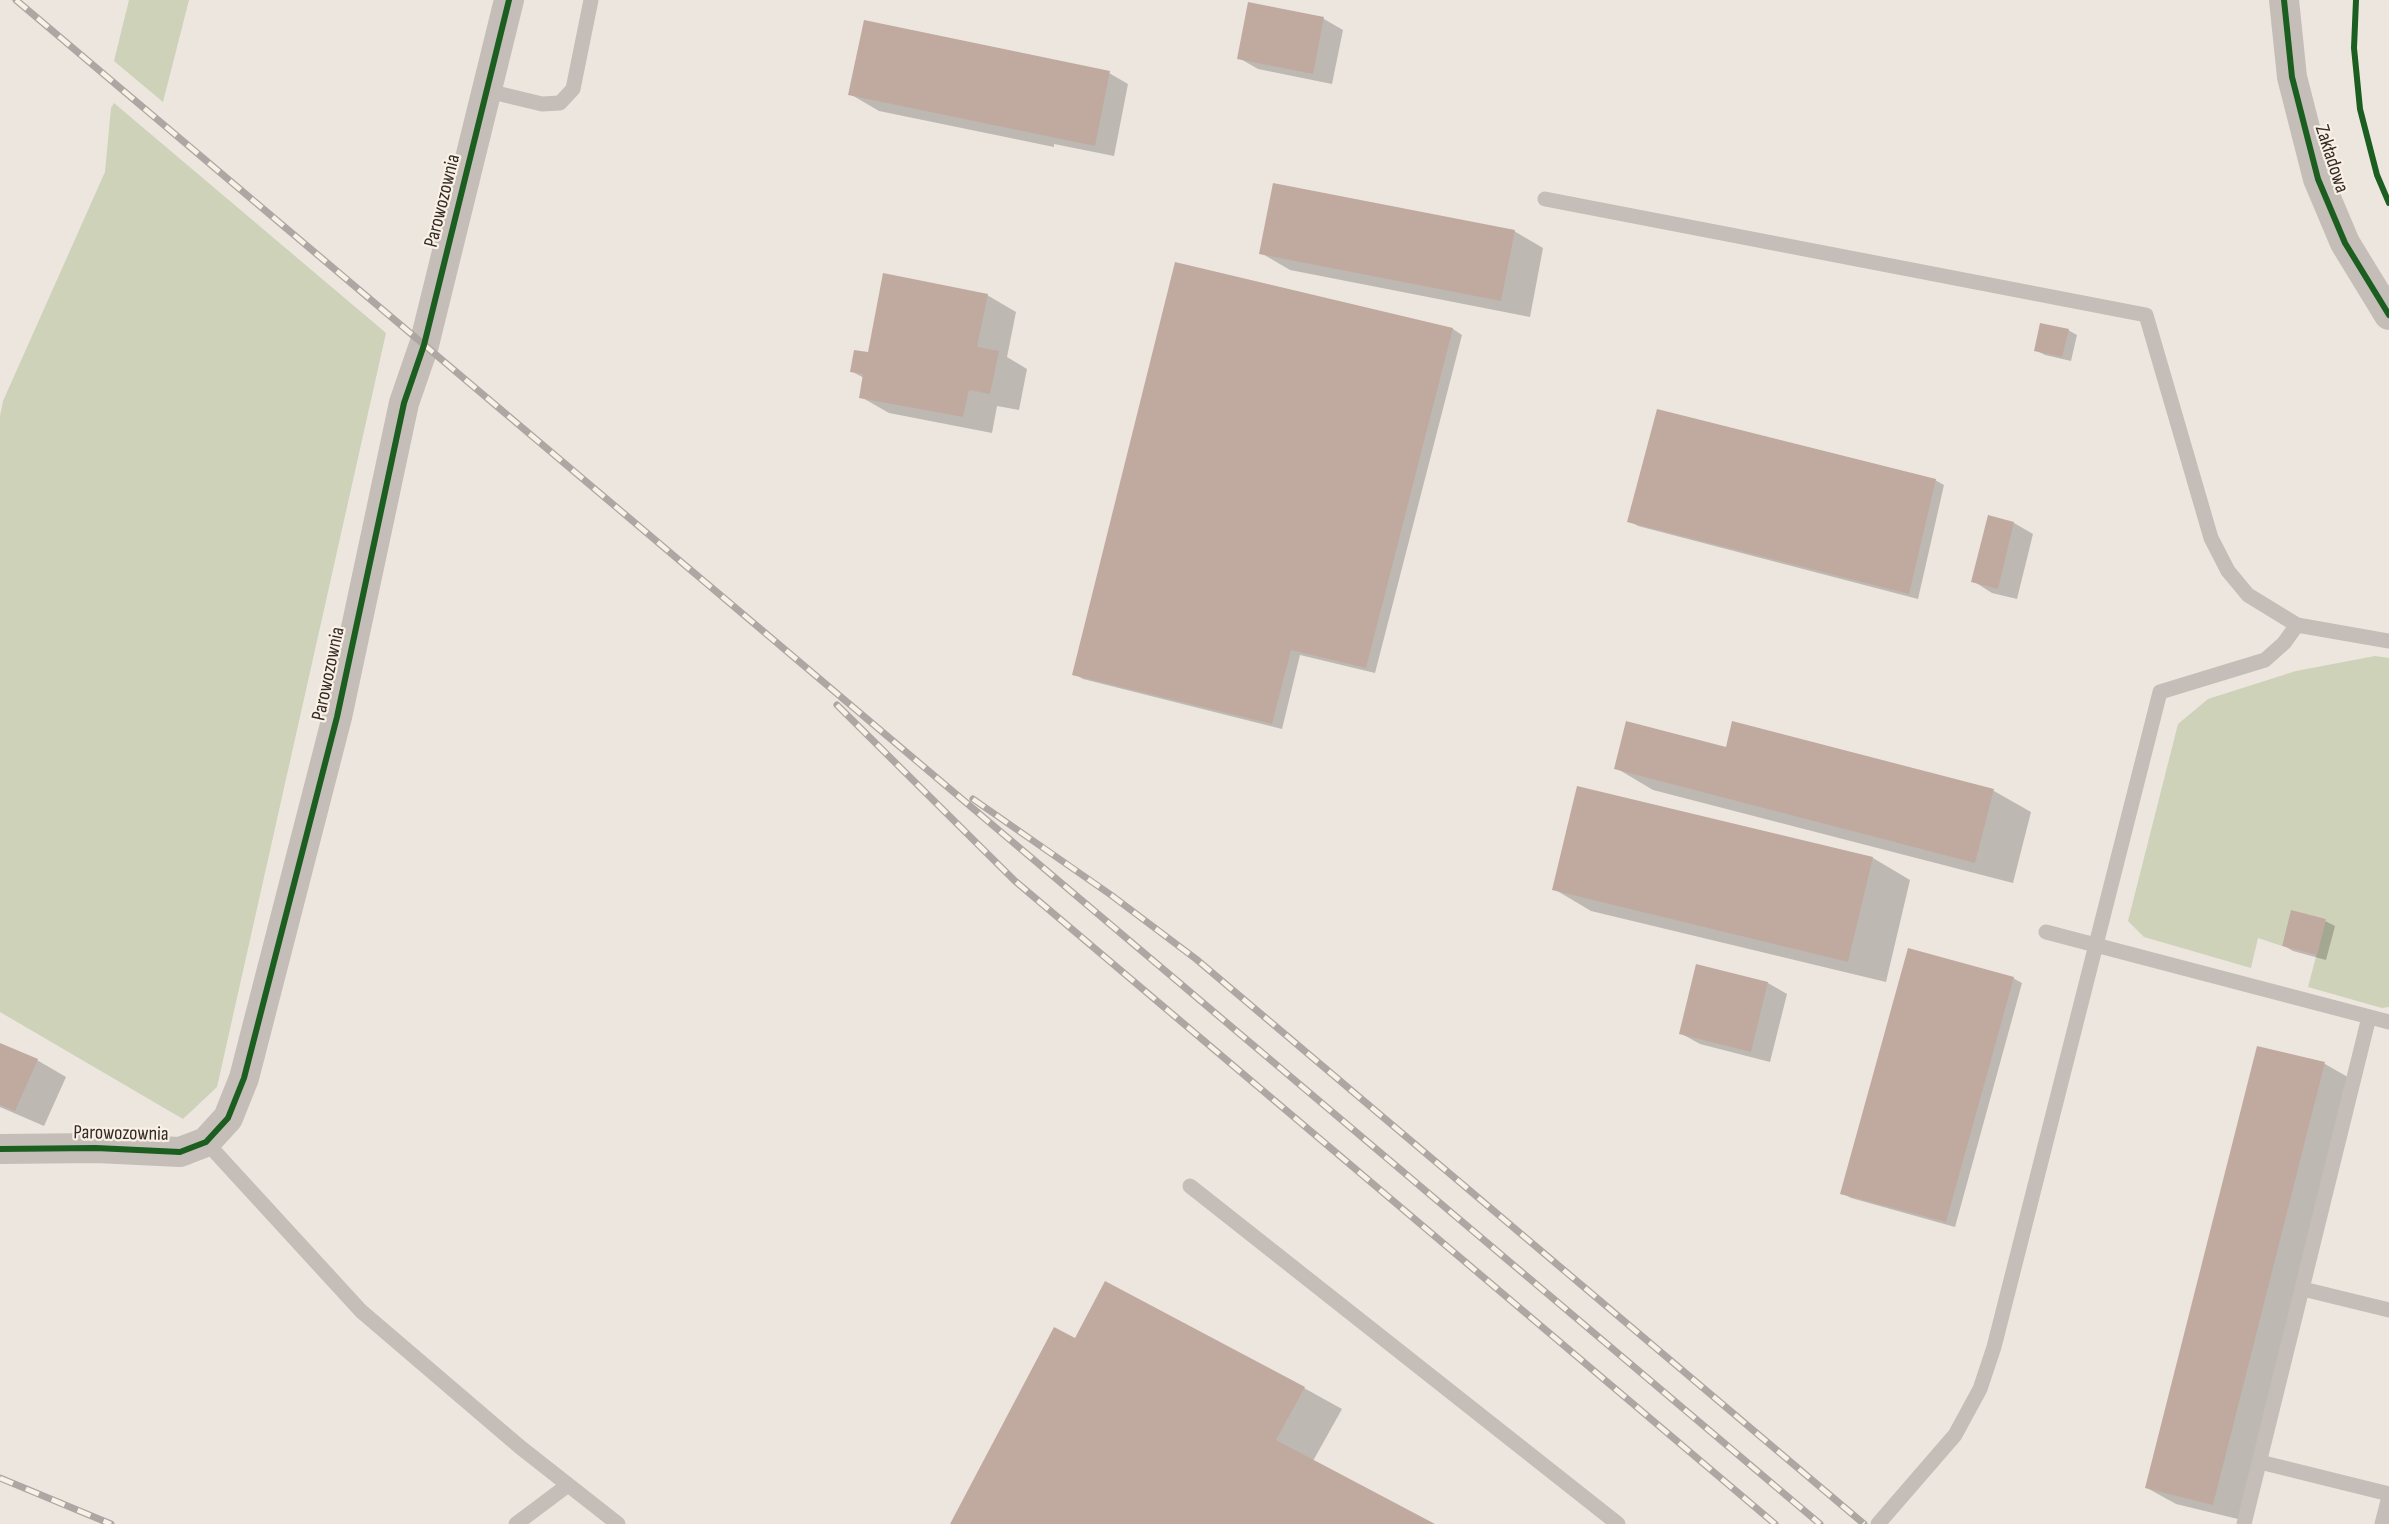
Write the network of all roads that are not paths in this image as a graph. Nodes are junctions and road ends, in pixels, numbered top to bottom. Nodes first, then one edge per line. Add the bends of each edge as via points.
1 (509, 0) edge
2 (591, 0) edge
3 (2284, 0) edge
4 (488, 91) junction
5 (1545, 199) dead end
6 (2389, 315) edge
7 (2297, 625) junction
8 (2389, 641) edge
9 (2046, 932) dead end
10 (2097, 945) junction
11 (2369, 1017) junction
12 (2389, 1022) edge
13 (206, 1142) junction
14 (0, 1149) edge
15 (1190, 1186) dead end
16 (2303, 1289) junction
17 (2389, 1310) edge
18 (2260, 1462) junction
19 (568, 1485) junction
20 (2389, 1495) edge
21 (516, 1524) edge
22 (618, 1524) edge
23 (1618, 1524) edge
24 (1878, 1524) edge
25 (2244, 1524) edge
26 (2382, 1524) edge

1 - 4 street, Parowozownia
2 - 4 lane via 573,89 560,104 542,104
3 - 6 street, Zakładowa via 2292,77 2318,179 2345,243
4 - 13 street, Parowozownia via 423,345 404,403 337,717 244,1078 228,1118
5 - 7 lane via 2146,315 2211,538 2228,571 2248,595
7 - 8 lane
7 - 10 lane via 2265,660 2160,692
9 - 10 lane
10 - 11 lane
10 - 24 lane via 1980,1389 1955,1436
11 - 12 lane
11 - 16 lane
13 - 14 street, Parowozownia via 180,1152
13 - 19 lane via 362,1311
15 - 23 lane
16 - 17 lane
16 - 18 lane
18 - 20 lane
18 - 25 lane
19 - 21 lane
19 - 22 lane
20 - 26 lane

